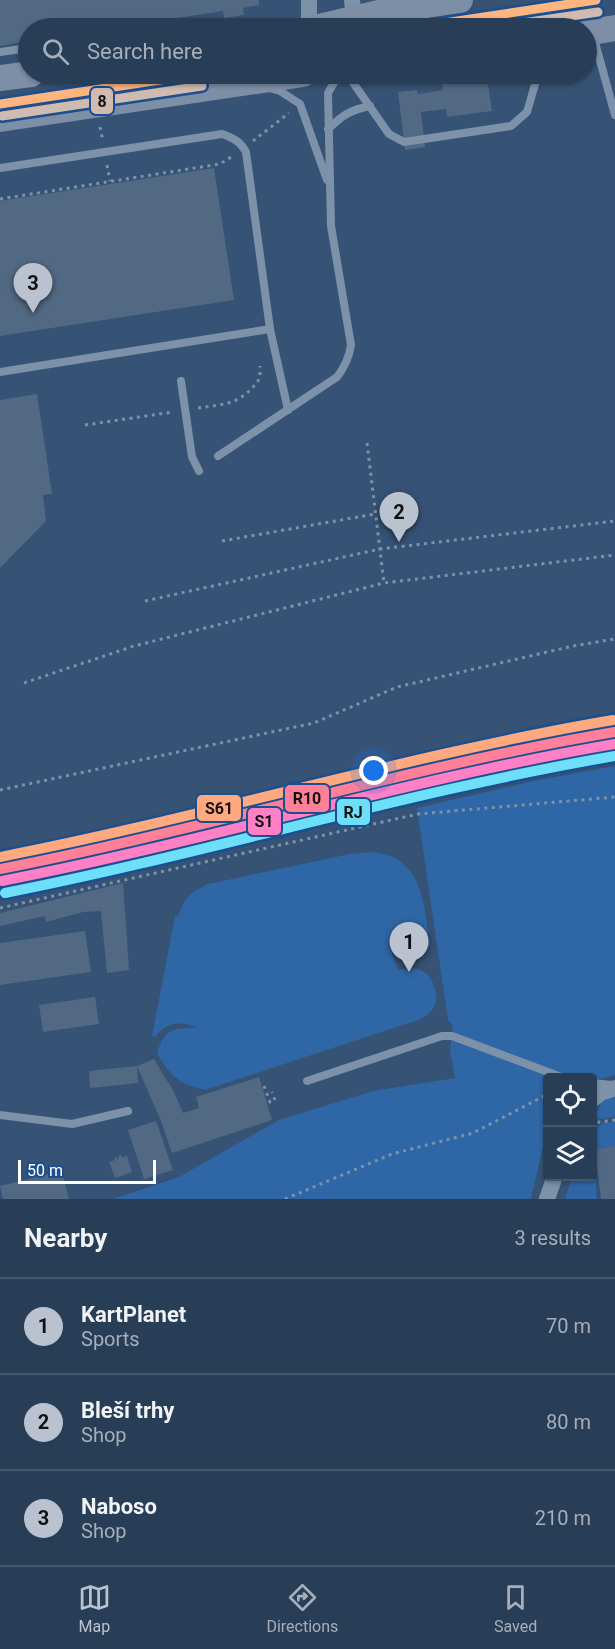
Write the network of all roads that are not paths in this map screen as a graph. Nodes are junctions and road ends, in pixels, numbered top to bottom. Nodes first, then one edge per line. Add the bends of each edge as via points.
1 (309, 0) edge
2 (460, 0) edge
3 (354, 16) edge
4 (309, 18) edge
5 (598, 31) edge
6 (18, 49) edge
7 (0, 52) edge
8 (18, 76) edge
9 (0, 78) edge
10 (236, 84) edge
11 (256, 84) edge
12 (333, 84) edge
13 (354, 84) edge
14 (535, 84) edge
15 (370, 106) junction
16 (615, 115) edge
17 (0, 119) edge
18 (328, 129) junction
19 (0, 168) edge
20 (330, 190) junction
21 (270, 329) junction
22 (0, 372) edge
23 (181, 381) dead end
24 (288, 410) junction
25 (218, 456) dead end
26 (199, 471) dead end
27 (553, 1073) edge
28 (307, 1081) dead end
29 (597, 1084) edge
30 (615, 1087) edge
31 (597, 1096) edge
32 (128, 1111) dead end
33 (0, 1115) edge
34 (553, 1181) edge
35 (548, 1199) edge

1 - 4 street
2 - 3 main road
5 - 16 lane
6 - 7 lane
8 - 9 main road
10 - 17 main road
11 - 20 lane via 280,91 300,104
12 - 18 lane via 328,93
13 - 15 lane
14 - 15 lane via 527,112 511,126 404,142 389,134
15 - 18 lane via 341,116
18 - 20 lane
19 - 21 lane via 222,134 233,138 244,149
20 - 24 lane via 331,226 350,351 337,377
21 - 22 lane
21 - 24 lane
23 - 26 lane via 192,457
24 - 25 lane
27 - 28 lane via 452,1036 442,1036
29 - 30 lane
30 - 31 street
32 - 33 lane via 72,1124
34 - 35 street

